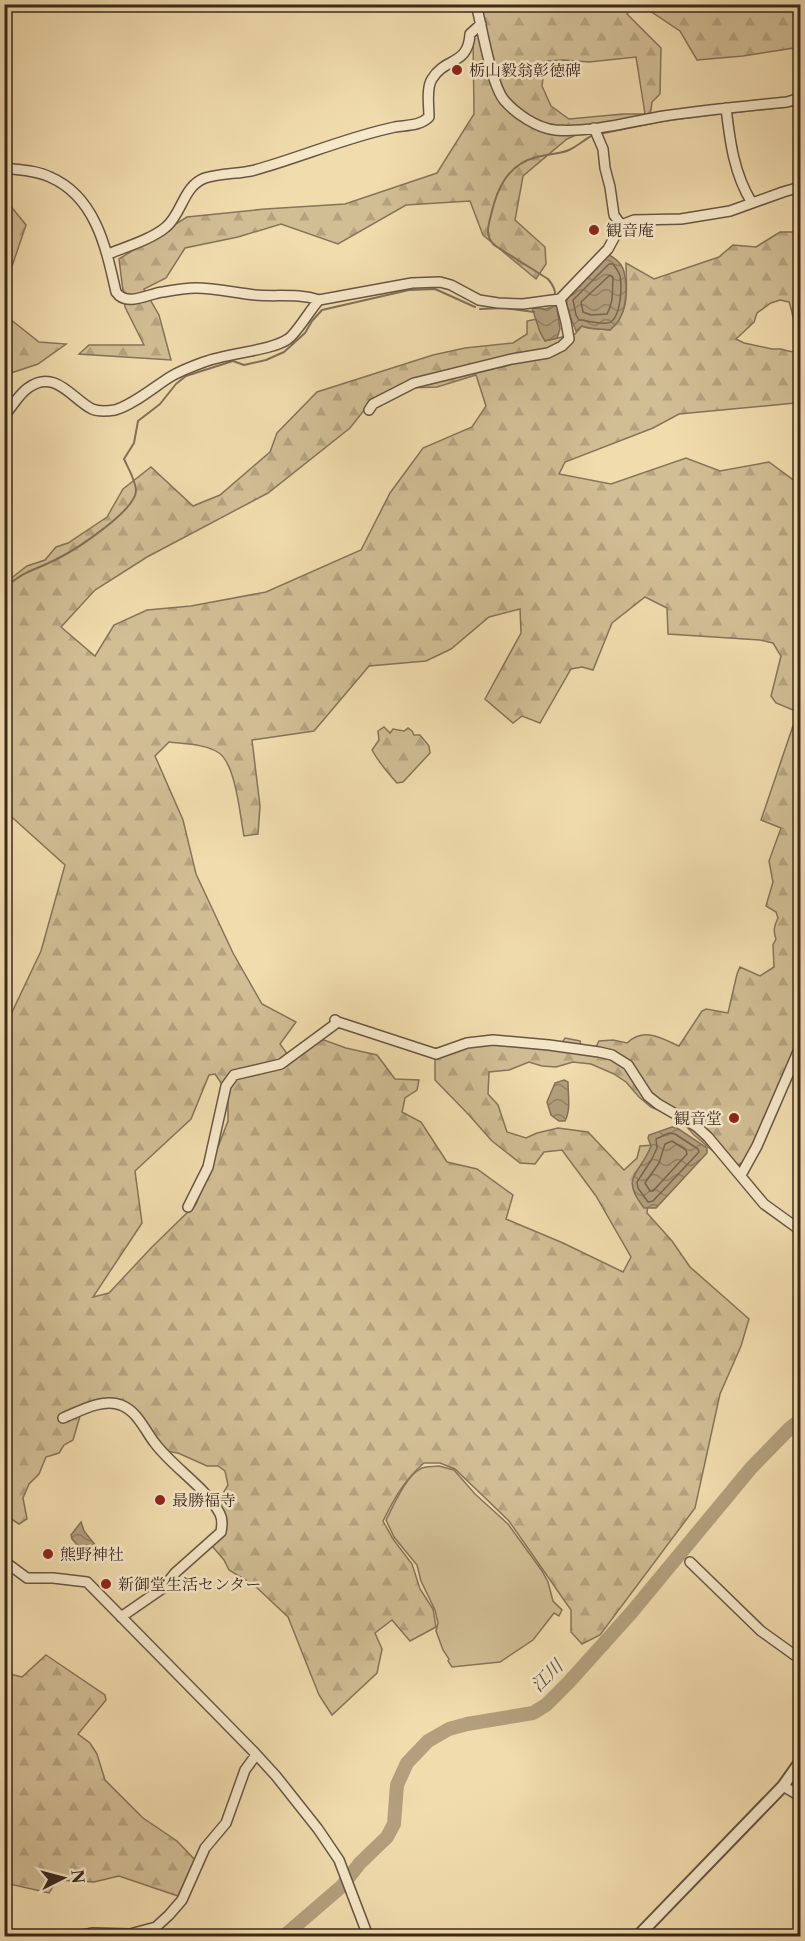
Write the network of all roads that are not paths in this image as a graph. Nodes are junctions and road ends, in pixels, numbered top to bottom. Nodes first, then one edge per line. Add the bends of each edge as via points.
1 (476, 4) edge
2 (482, 24) junction
3 (801, 98) edge
4 (727, 112) junction
5 (596, 133) junction
6 (4, 168) edge
7 (801, 187) edge
8 (752, 203) junction
9 (621, 225) junction
10 (108, 254) junction
11 (320, 300) junction
12 (556, 300) junction
13 (369, 410) dead end
14 (4, 416) edge
15 (801, 1047) edge
16 (741, 1175) junction
17 (188, 1207) dead end
18 (801, 1230) edge
19 (63, 1418) dead end
20 (4, 1561) edge
21 (690, 1562) dead end
22 (121, 1617) junction
23 (801, 1659) edge
24 (256, 1755) junction
25 (801, 1761) edge
26 (783, 1786) junction
27 (801, 1796) edge
28 (78, 1936) edge
29 (368, 1936) edge
30 (638, 1936) edge

1 - 2 street
2 - 5 street via 495,84 514,110 552,130
2 - 10 street via 470,34 464,54 431,79 426,120 255,170 198,181 165,228
3 - 4 street
4 - 5 street
4 - 8 street via 732,157
5 - 9 street via 603,149 614,215
6 - 10 street via 51,177 75,192 88,207
7 - 8 street
8 - 9 street via 730,211 681,219 634,220
9 - 12 street via 608,249
10 - 11 street via 116,292 127,300 195,288 257,295 305,295
11 - 12 street via 440,282 479,300 498,303
11 - 14 street via 289,338 277,345 203,362 123,407 93,409 64,387 39,382 28,388
12 - 13 street via 567,322 569,339 562,346 414,383 373,404
15 - 16 street
16 - 17 street via 696,1126 648,1096 628,1065 612,1055 493,1040 466,1043 435,1054 337,1021 281,1064 234,1075 226,1086 208,1167
16 - 18 street via 764,1204
19 - 22 street via 110,1403 130,1411 221,1516 221,1532 163,1588
20 - 22 street via 27,1578 87,1582
21 - 23 street via 761,1631
22 - 24 street
24 - 28 street via 245,1770 226,1823 205,1848 182,1900 169,1915 156,1927 130,1934
24 - 29 street via 339,1860
25 - 26 street
26 - 27 street
26 - 30 street

